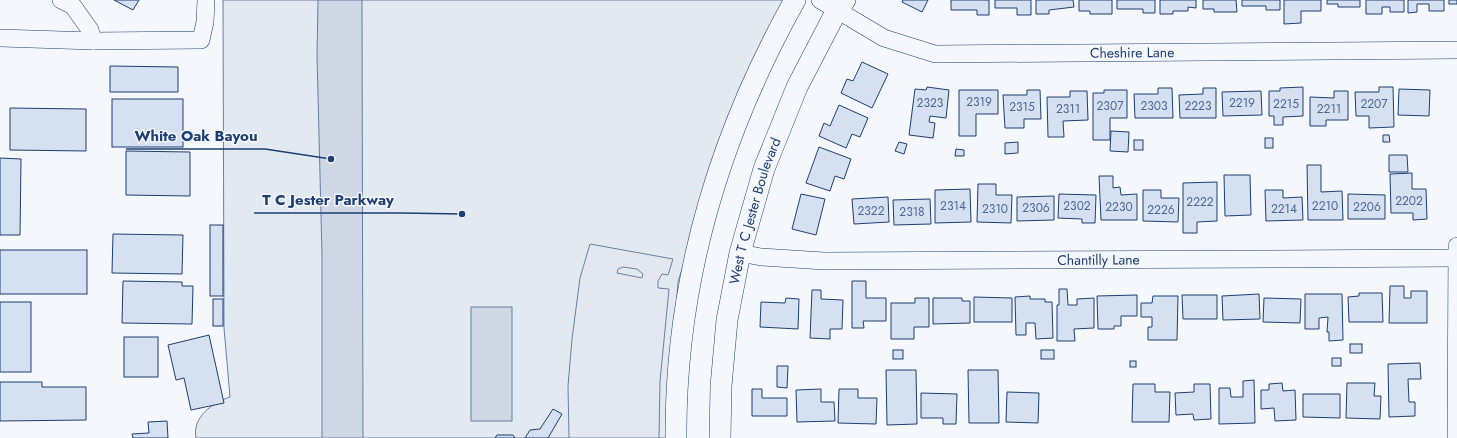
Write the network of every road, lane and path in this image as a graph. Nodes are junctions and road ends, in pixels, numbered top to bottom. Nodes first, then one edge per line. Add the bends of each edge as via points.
1 (61, 0) edge
2 (206, 0) edge
3 (795, 0) edge
4 (834, 3) edge
5 (0, 38) edge
6 (93, 41) junction
7 (1457, 50) edge
8 (740, 253) junction
9 (1457, 254) edge
10 (676, 438) edge
11 (720, 438) edge
12 (1456, 438) edge

1 - 6 street via 73,6 90,30
2 - 6 street via 202,40
3 - 10 main road via 768,49 746,98 713,187 692,270 682,324
4 - 7 street, Cheshire Lane via 884,38 935,54
4 - 8 main road, West T C Jester Boulevard via 764,168
5 - 6 street
8 - 9 street, Chantilly Lane via 824,261
8 - 11 main road, West T C Jester Boulevard via 727,320 721,386
9 - 12 street

